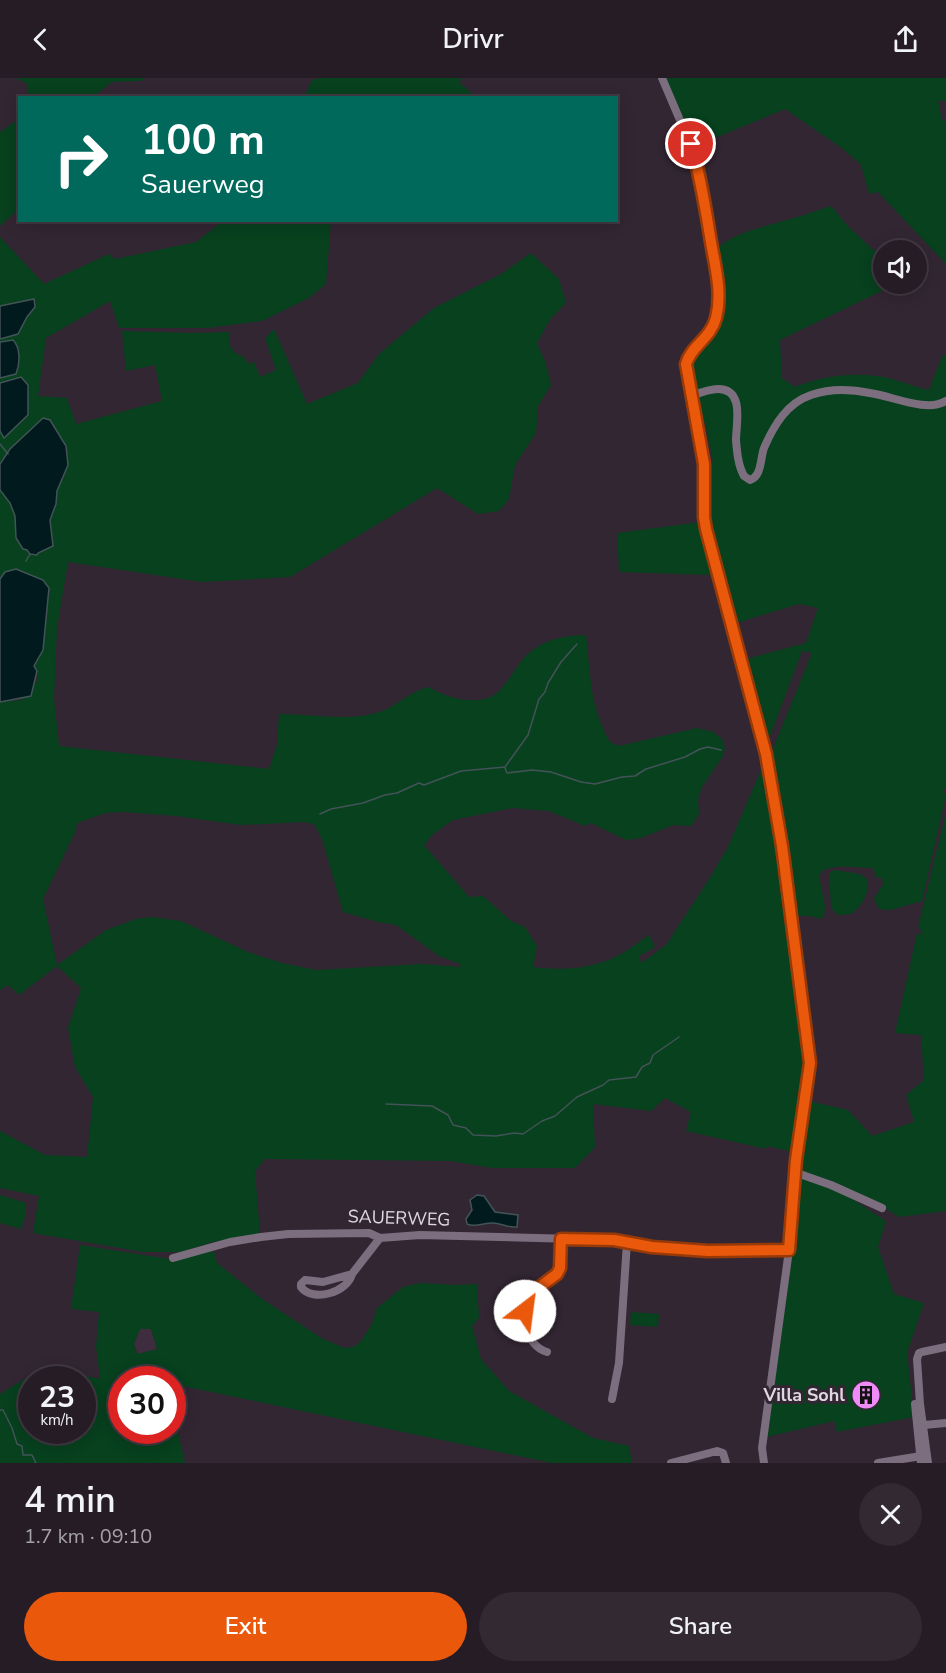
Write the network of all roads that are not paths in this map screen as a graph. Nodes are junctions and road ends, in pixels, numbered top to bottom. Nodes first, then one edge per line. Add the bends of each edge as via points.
1 (662, 78) edge
2 (691, 396) junction
3 (946, 401) edge
4 (794, 1172) junction
5 (882, 1208) dead end
6 (380, 1238) junction
7 (561, 1239) junction
8 (627, 1242) junction
9 (789, 1250) junction
10 (173, 1258) dead end
11 (352, 1274) junction
12 (946, 1347) edge
13 (547, 1352) dead end
14 (612, 1399) dead end
15 (917, 1404) junction
16 (946, 1423) edge
17 (924, 1425) junction
18 (924, 1460) edge
19 (671, 1463) edge
20 (726, 1463) edge
21 (764, 1463) edge
22 (878, 1463) edge

1 - 2 street via 694,153 718,280 715,323 686,364
2 - 3 street via 717,389 734,397 738,411 738,456 744,476 750,480 757,475 763,450 786,411 813,394 834,389 931,406
2 - 4 street via 704,464 706,529 766,754 791,915 811,1071
4 - 5 street
4 - 9 street
6 - 7 street, SAUERWEG via 420,1235
6 - 10 street, SAUERWEG via 369,1233 288,1234 230,1242
6 - 11 street
7 - 8 street, SAUERWEG
7 - 13 street via 560,1268 530,1294 525,1311 530,1339
8 - 9 street, SAUERWEG via 708,1251
8 - 14 street via 619,1363
9 - 21 street via 762,1448
11 - 11 street via 323,1282 305,1280 301,1287 313,1294 333,1292 347,1284
12 - 15 street via 918,1355
15 - 17 street
15 - 18 street
16 - 17 street
17 - 18 street
18 - 22 street
19 - 20 street via 717,1451 723,1453

